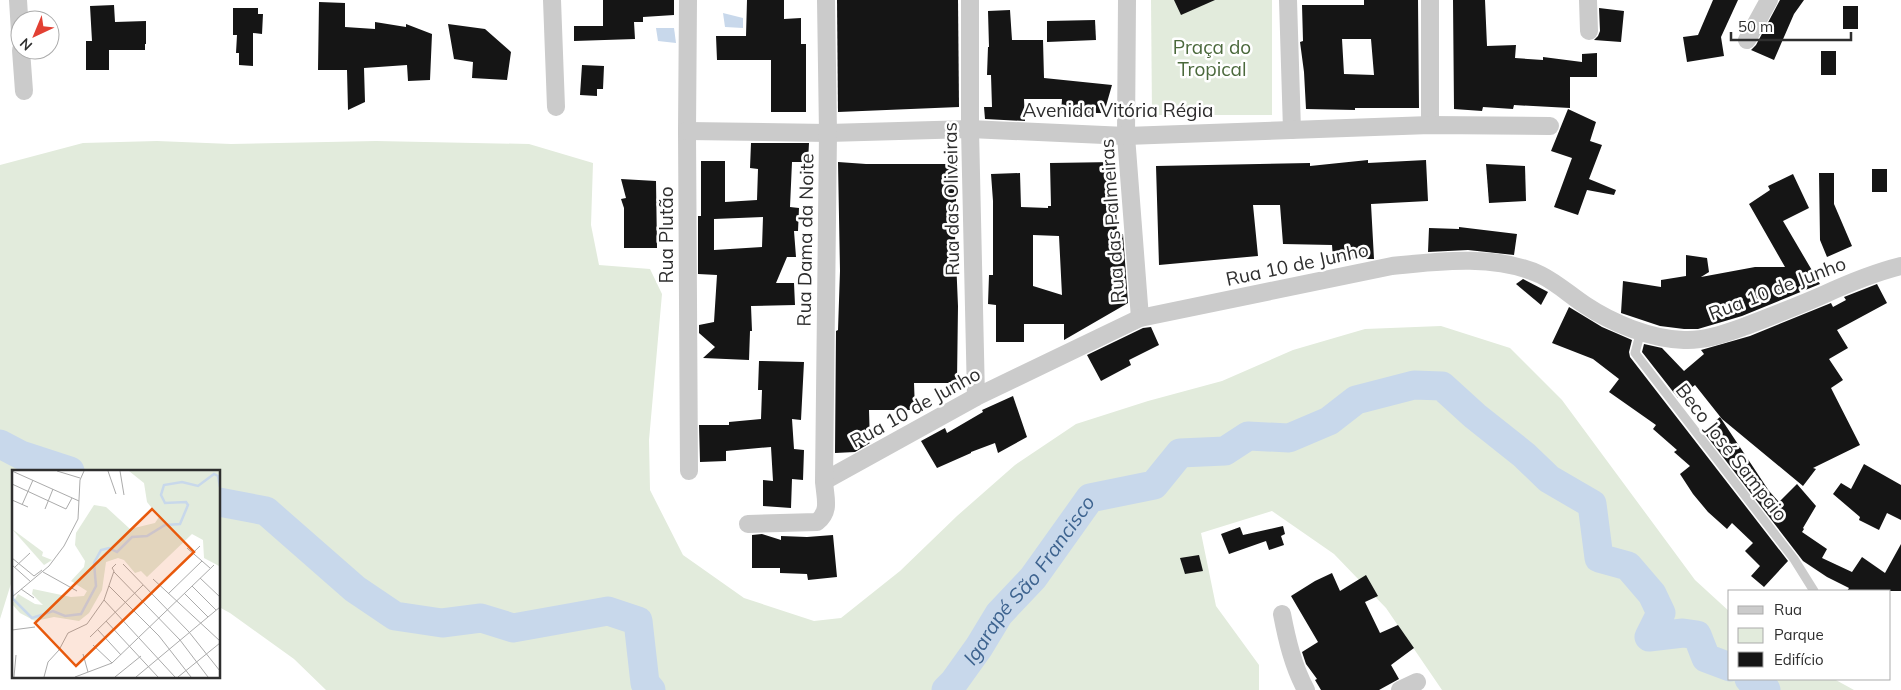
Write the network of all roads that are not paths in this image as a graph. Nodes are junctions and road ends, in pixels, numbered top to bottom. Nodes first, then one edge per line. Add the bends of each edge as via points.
1 (552, 0) edge
2 (688, 0) edge
3 (826, 0) edge
4 (970, 0) edge
5 (1127, 0) edge
6 (1288, 0) edge
7 (1430, 0) edge
8 (1588, 0) edge
9 (1769, 0) edge
10 (1589, 31) dead end
11 (1747, 40) dead end
12 (22, 60) edge
13 (24, 91) dead end
14 (556, 107) dead end
15 (1430, 125) junction
16 (1550, 126) dead end
17 (970, 129) junction
18 (1292, 130) junction
19 (687, 131) junction
20 (828, 133) junction
21 (1126, 136) junction
22 (1901, 266) edge
23 (1140, 318) junction
24 (1641, 331) junction
25 (976, 397) junction
26 (689, 471) dead end
27 (824, 481) junction
28 (748, 524) dead end
29 (1813, 590) edge
30 (1282, 614) dead end
31 (1417, 682) dead end
32 (1306, 690) edge
33 (1400, 690) edge

1 - 14 street
2 - 19 street, Rua Plutão
3 - 20 street, Rua Dama da Noite
4 - 17 street, Rua das Oliveiras
5 - 21 street, Rua das Palmeiras
6 - 18 street
7 - 15 street
8 - 10 street
9 - 11 street
12 - 13 street
15 - 16 street, Avenida Vitória Régia
15 - 18 street, Avenida Vitória Régia
17 - 20 street, Avenida Vitória Régia
17 - 21 street, Avenida Vitória Régia
17 - 25 street, Rua das Oliveiras
18 - 21 street, Avenida Vitória Régia
19 - 20 street, Avenida Vitória Régia
19 - 26 street, Rua Plutão
20 - 27 street, Rua Dama da Noite
21 - 23 street, Rua das Palmeiras
22 - 24 street, Rua 10 de Junho via 1852,281 1769,318 1703,339 1667,338
23 - 24 street, Rua 10 de Junho via 1392,266 1472,260 1515,267 1543,276 1599,314
23 - 25 street, Rua 10 de Junho
24 - 29 lane, Beco José Sampaio via 1636,353 1794,559
25 - 27 street, Rua 10 de Junho
27 - 28 street via 826,509 824,516 816,522
30 - 32 street via 1288,644
31 - 33 street

